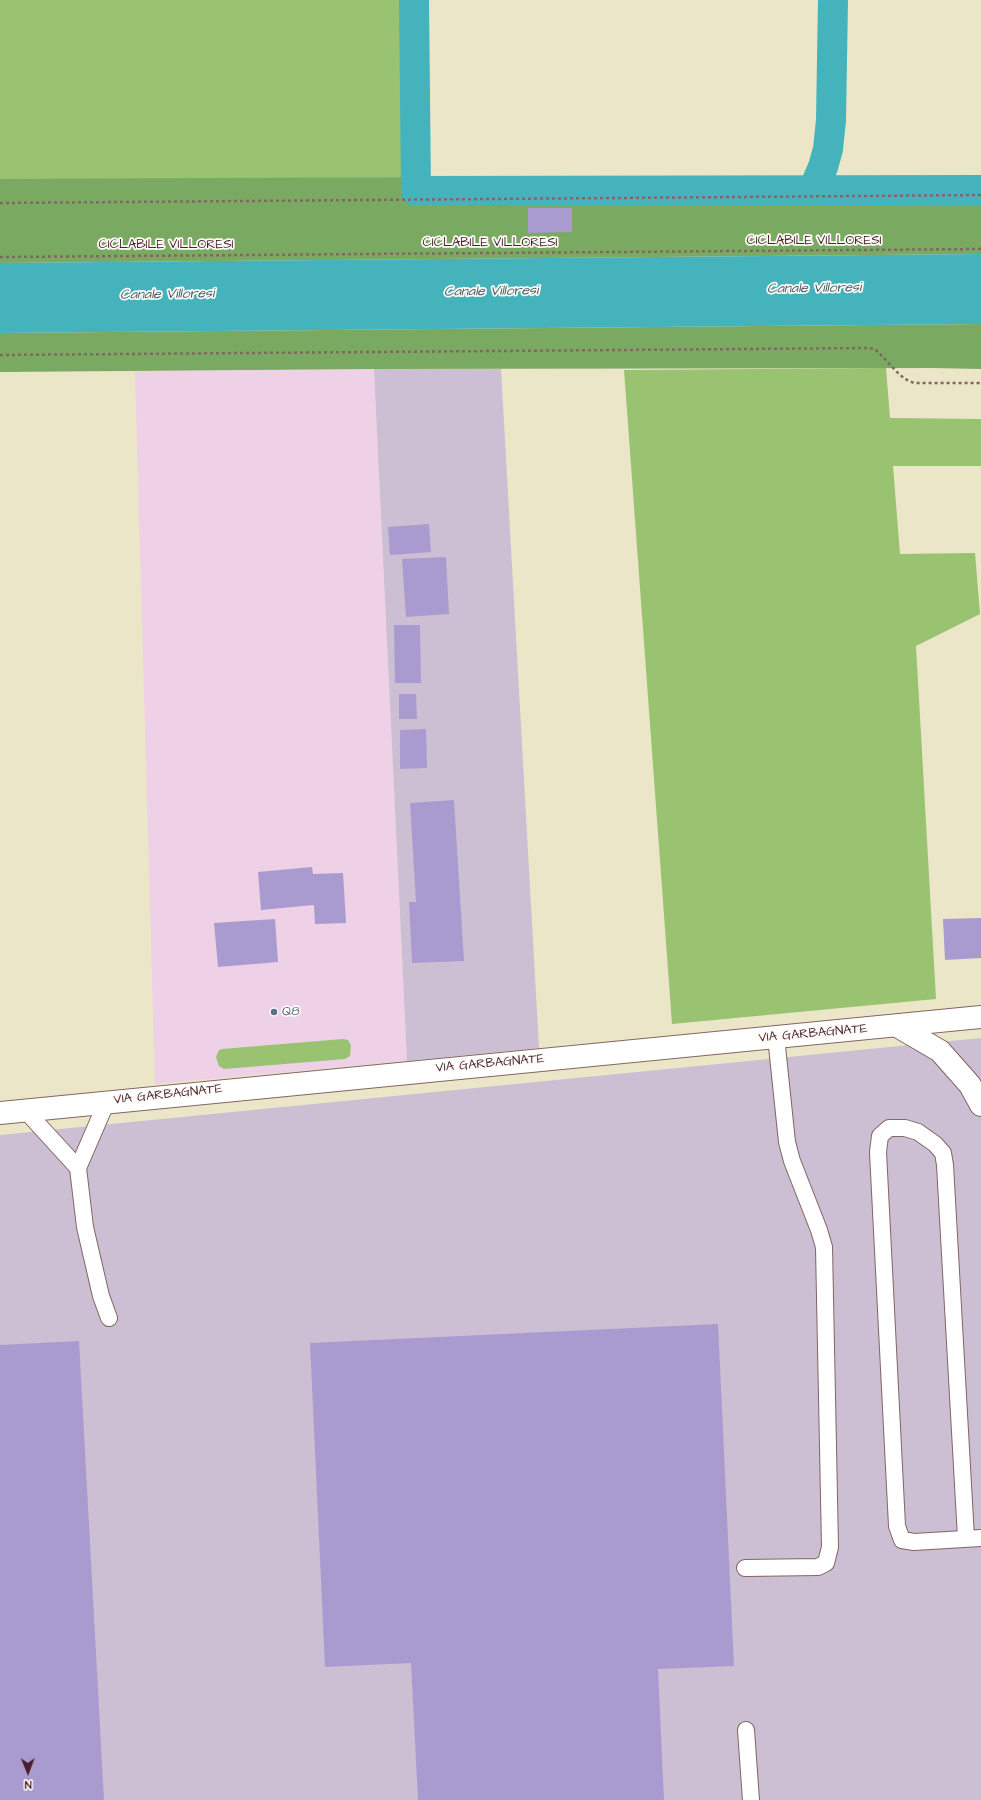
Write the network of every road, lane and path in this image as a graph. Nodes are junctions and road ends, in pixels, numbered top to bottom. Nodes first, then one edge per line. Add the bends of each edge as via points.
1 (981, 195) edge
2 (0, 203) edge
3 (981, 249) edge
4 (0, 257) edge
5 (0, 355) edge
6 (981, 383) edge
7 (981, 1017) edge
8 (897, 1026) junction
9 (776, 1037) junction
10 (107, 1101) junction
11 (981, 1105) edge
12 (25, 1110) junction
13 (0, 1112) edge
14 (78, 1168) junction
15 (109, 1318) dead end
16 (974, 1538) edge
17 (745, 1568) dead end
18 (746, 1730) dead end
19 (751, 1800) edge

1 - 2 path
3 - 4 path, CICLABILE VILLORESI
5 - 6 path via 868,348 875,349 898,373 914,383
7 - 8 street, VIA GARBAGNATE
8 - 9 street, VIA GARBAGNATE
8 - 11 street via 940,1051 970,1085
9 - 10 street, VIA GARBAGNATE
9 - 17 lane via 787,1142 824,1247 830,1547 826,1563 818,1567
10 - 12 street, VIA GARBAGNATE
10 - 14 lane
12 - 13 street, VIA GARBAGNATE
12 - 14 lane
14 - 15 lane via 85,1227 101,1296
16 - 16 lane via 943,1153 918,1132 905,1128 889,1128 880,1136 878,1152 897,1526 902,1540 914,1542
18 - 19 lane

